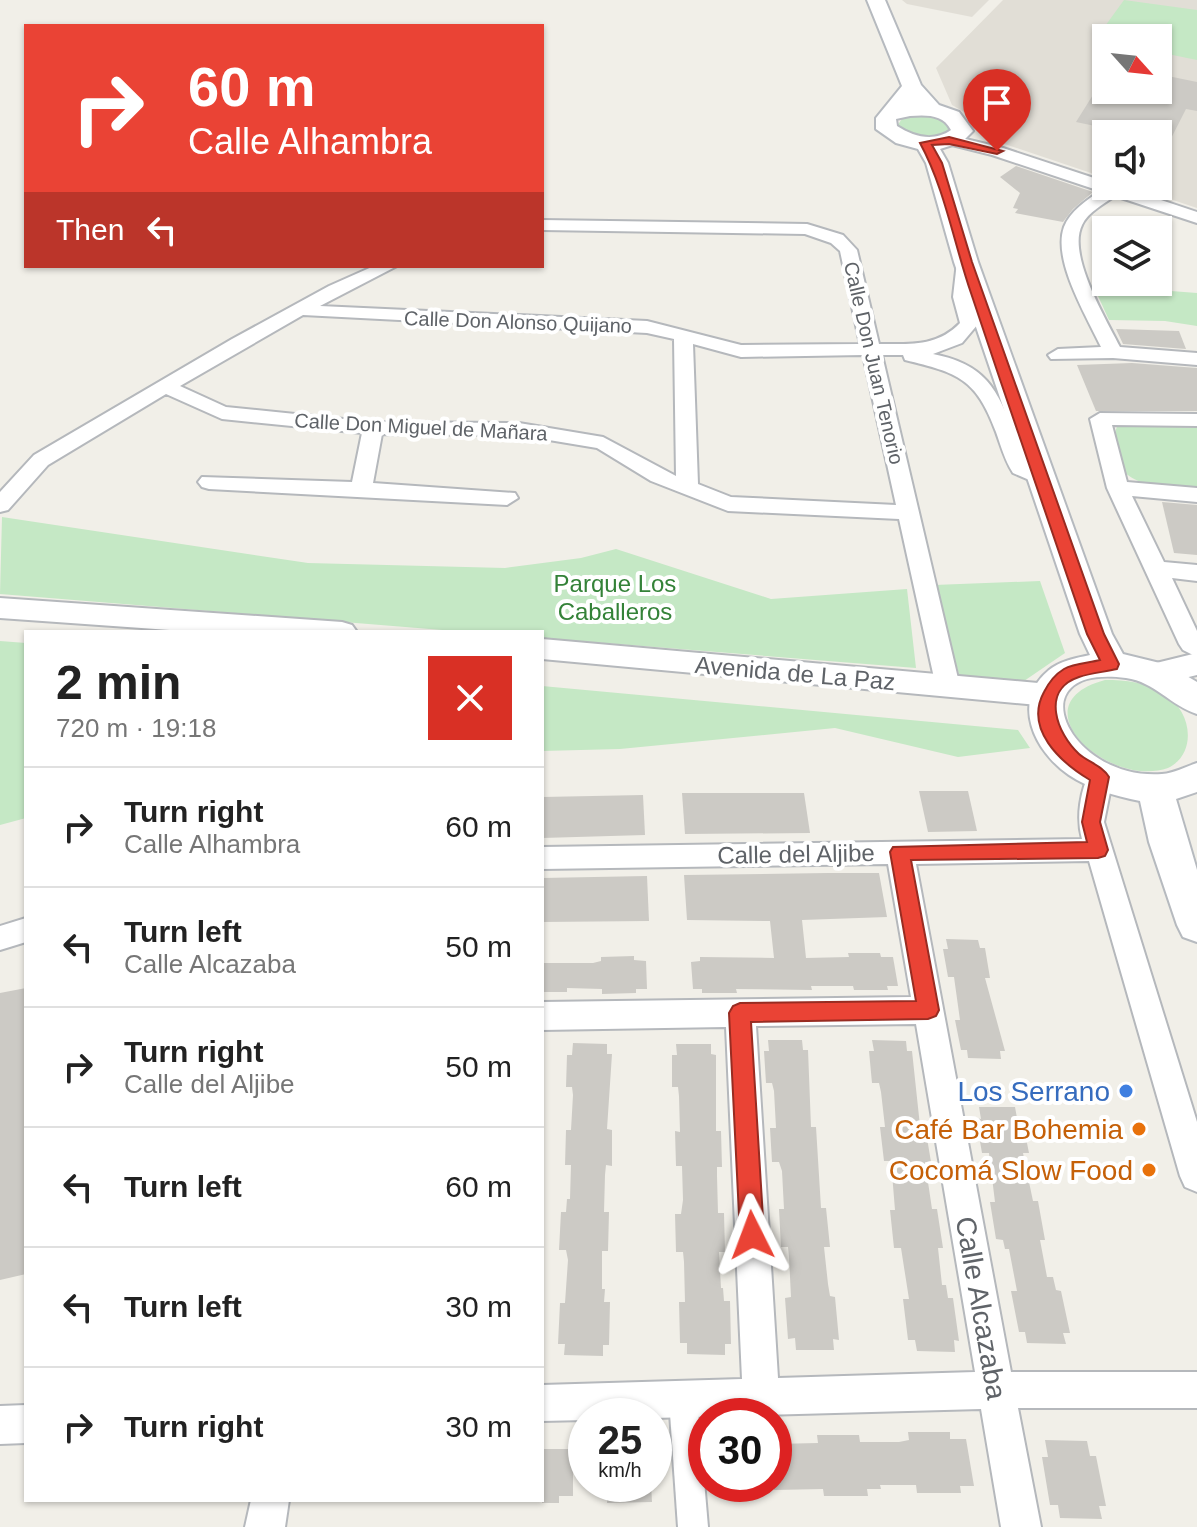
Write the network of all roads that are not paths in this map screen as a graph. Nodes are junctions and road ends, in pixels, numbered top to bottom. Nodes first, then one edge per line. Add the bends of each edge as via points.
1 (876, 0) edge
2 (888, 0) edge
3 (901, 58) junction
4 (912, 87) junction
5 (939, 112) junction
6 (892, 114) junction
7 (945, 138) junction
8 (1092, 182) edge
9 (1099, 200) edge
10 (1145, 200) edge
11 (1197, 218) edge
12 (544, 225) edge
13 (966, 262) junction
14 (384, 268) edge
15 (304, 310) junction
16 (683, 338) junction
17 (872, 352) junction
18 (1113, 352) junction
19 (1058, 355) dead end
20 (1197, 359) edge
21 (165, 386) junction
22 (1197, 420) edge
23 (373, 428) junction
24 (687, 461) junction
25 (652, 472) junction
26 (1041, 478) junction
27 (209, 482) dead end
28 (687, 487) junction
29 (1118, 488) junction
30 (361, 489) junction
31 (1197, 495) edge
32 (507, 498) dead end
33 (0, 505) edge
34 (908, 513) junction
35 (1154, 569) junction
36 (1197, 573) edge
37 (0, 608) edge
38 (0, 626) edge
39 (61, 630) edge
40 (314, 630) edge
41 (1197, 648) edge
42 (544, 649) edge
43 (1111, 664) junction
44 (1197, 664) edge
45 (544, 667) edge
46 (1155, 674) junction
47 (948, 687) junction
48 (1197, 701) edge
49 (1047, 705) junction
50 (1100, 777) junction
51 (1197, 777) edge
52 (1155, 789) junction
53 (1098, 850) junction
54 (900, 852) junction
55 (544, 858) edge
56 (1197, 925) edge
57 (24, 931) edge
58 (0, 938) edge
59 (928, 1010) junction
60 (740, 1013) junction
61 (544, 1016) edge
62 (1197, 1176) edge
63 (996, 1390) junction
64 (1197, 1390) edge
65 (761, 1398) joint
66 (683, 1399) junction
67 (688, 1399) edge
68 (544, 1403) edge
69 (24, 1424) edge
70 (0, 1425) edge
71 (270, 1502) edge
72 (265, 1527) edge
73 (693, 1527) edge
74 (1021, 1527) edge

1 - 3 main road
2 - 3 main road
3 - 4 main road
4 - 5 main road
4 - 6 main road
5 - 6 main road via 913,109
5 - 7 main road via 959,122
6 - 7 main road via 884,124 904,139
7 - 8 street
7 - 13 main road via 937,163
9 - 18 street via 1072,227 1070,243 1076,270
10 - 11 street
12 - 17 street, Calle Don Juan Tenorio via 787,227 823,232 848,250
13 - 17 street via 962,297 969,324 955,339 931,349
13 - 26 main road
14 - 15 street
15 - 16 street, Calle Don Alonso Quijano via 647,327
15 - 21 street
16 - 17 street, Calle Don Alonso Quijano via 741,351
16 - 24 street
17 - 26 street via 933,359 961,368 985,384 1020,468
17 - 34 street, Calle Don Juan Tenorio
18 - 19 street
18 - 20 street
21 - 23 street, Calle Don Miguel de Mañara via 222,413
21 - 33 street via 41,460
22 - 29 street via 1100,419
23 - 25 street, Calle Don Miguel de Mañara via 519,429 603,443
23 - 30 street
24 - 25 street
24 - 28 street
25 - 28 street, Calle Don Miguel de Mañara
26 - 43 main road
27 - 30 street
28 - 34 street, Calle Don Miguel de Mañara via 728,504
29 - 31 street
29 - 35 street
30 - 32 street
34 - 47 street, Calle Don Juan Tenorio
35 - 36 street
35 - 41 street
37 - 40 street
38 - 39 street
42 - 47 street, Avenida de La Paz
43 - 46 main road
43 - 49 main road via 1072,672 1058,682
44 - 46 street
45 - 49 street, Avenida de La Paz
46 - 48 main road
47 - 49 street, Avenida de La Paz
49 - 50 main road via 1051,732 1062,749
50 - 52 main road
50 - 53 street via 1091,822
51 - 52 main road
52 - 56 main road
53 - 54 street, Calle del Aljibe
53 - 62 street
54 - 55 street, Calle del Aljibe
54 - 59 street, Calle Alcazaba
57 - 58 street
59 - 60 street
59 - 63 street, Calle Alcazaba
60 - 61 street
60 - 65 street
63 - 64 street
63 - 65 street
63 - 74 street, Calle Alcazaba
66 - 67 street
66 - 68 street
66 - 73 street
69 - 70 street
71 - 72 street

